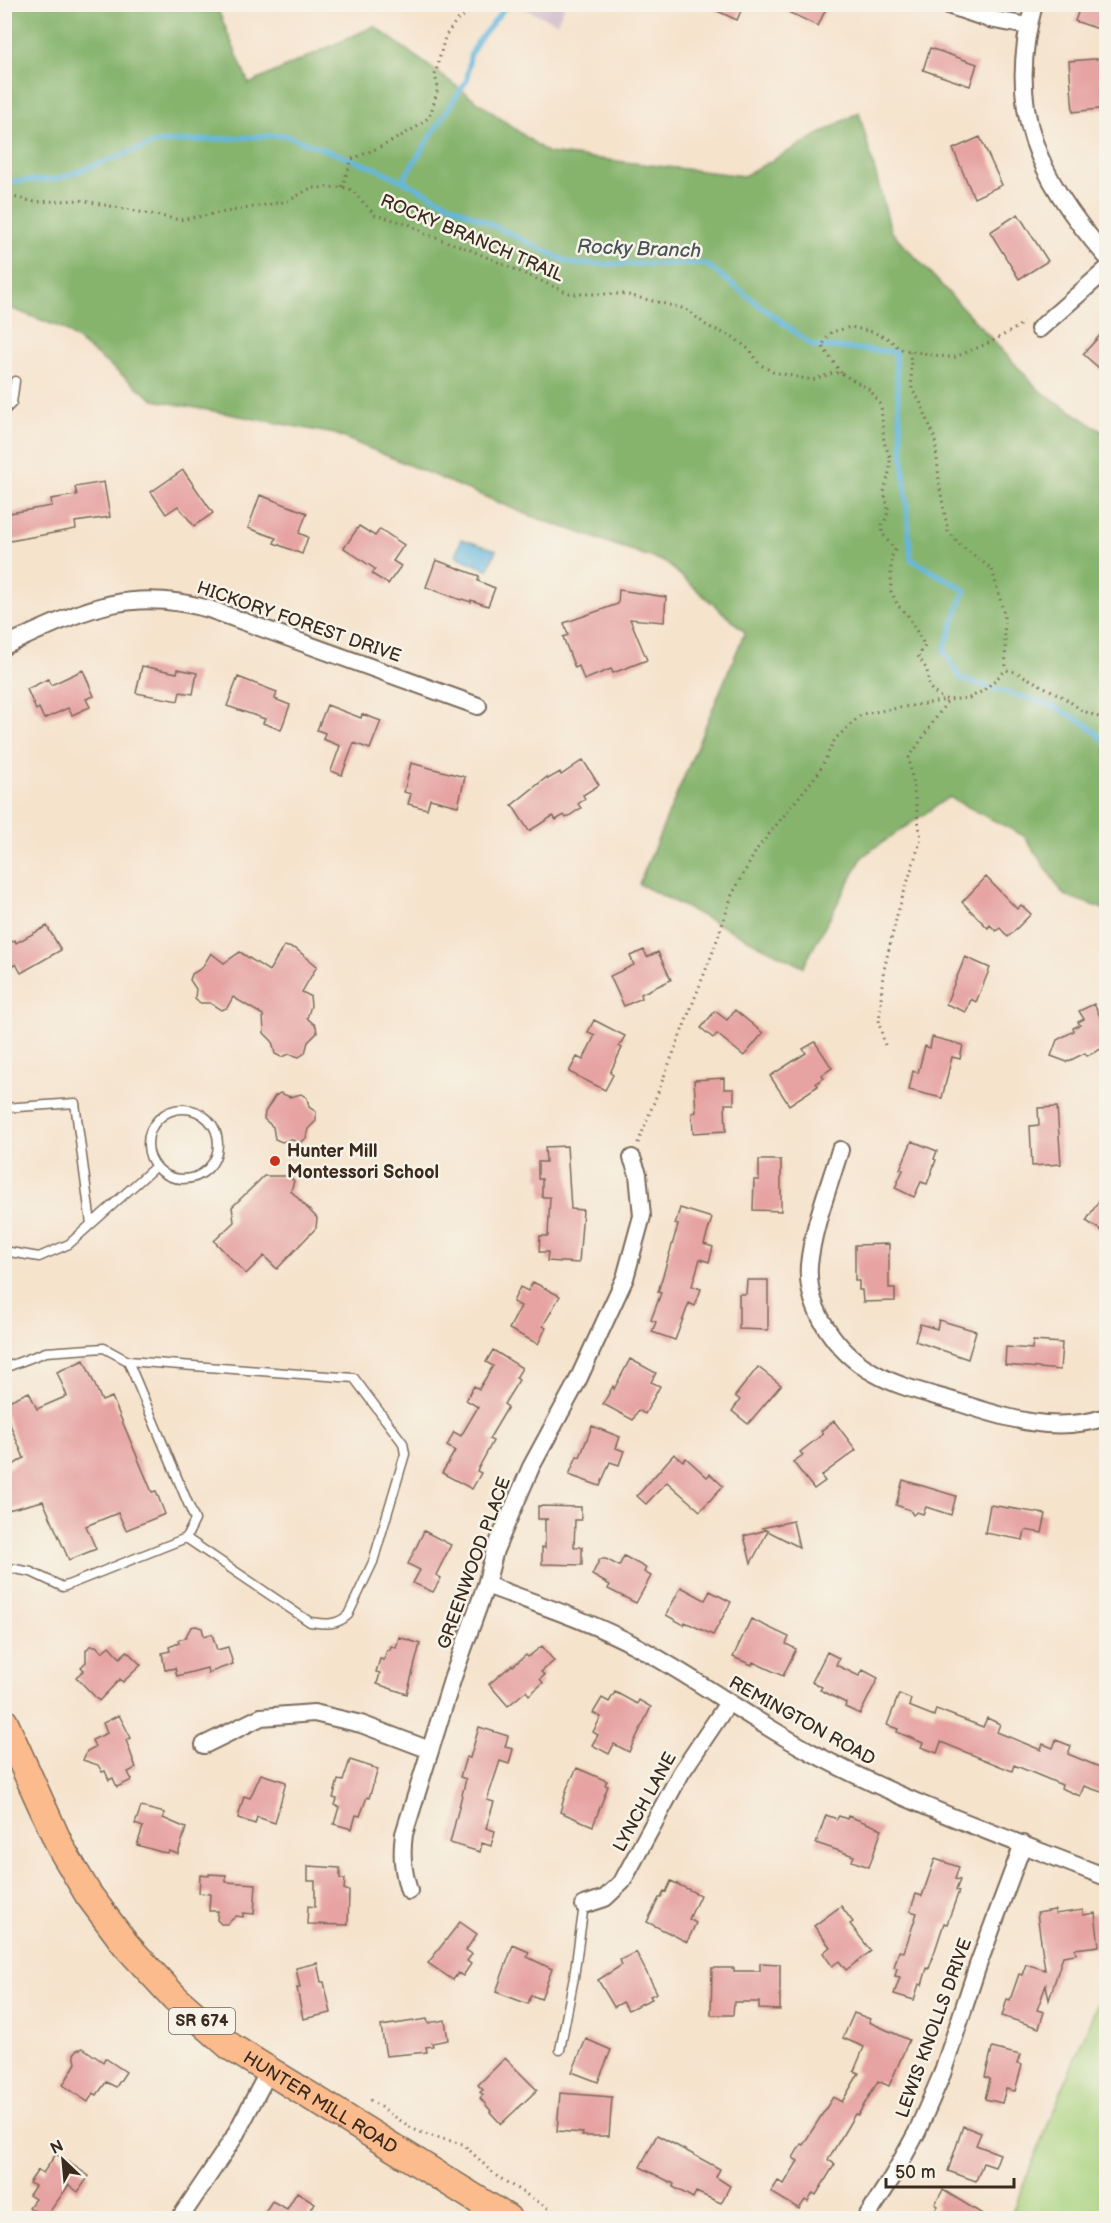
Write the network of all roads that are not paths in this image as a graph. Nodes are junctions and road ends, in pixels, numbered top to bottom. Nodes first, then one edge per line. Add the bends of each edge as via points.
1 (945, 4) edge
2 (1035, 4) edge
3 (1028, 26) junction
4 (1107, 256) edge
5 (1107, 270) edge
6 (1039, 329) dead end
7 (15, 381) dead end
8 (4, 411) edge
9 (4, 646) edge
10 (478, 706) dead end
11 (4, 1108) edge
12 (840, 1150) dead end
13 (632, 1158) road end
14 (156, 1166) junction
15 (91, 1224) junction
16 (4, 1251) edge
17 (128, 1361) junction
18 (4, 1368) edge
19 (1107, 1417) edge
20 (186, 1538) junction
21 (4, 1568) edge
22 (486, 1585) junction
23 (728, 1703) junction
24 (4, 1722) edge
25 (204, 1745) dead end
26 (430, 1750) junction
27 (1023, 1844) junction
28 (1107, 1877) edge
29 (409, 1891) dead end
30 (584, 1905) joint
31 (560, 2050) dead end
32 (269, 2071) junction
33 (180, 2218) edge
34 (507, 2218) edge
35 (866, 2218) edge

1 - 3 street via 989,19
2 - 3 street
3 - 4 street via 1024,88 1036,150 1065,206
5 - 6 street
7 - 8 lane via 12,403
9 - 10 street, HICKORY FOREST DRIVE via 83,610 110,603 161,599 208,609
11 - 15 lane via 75,1103
12 - 19 street via 809,1267 817,1309 839,1347 872,1372 893,1382 1011,1419 1067,1425
13 - 22 street, GREENWOOD PLACE via 638,1174 642,1216 625,1278 582,1373 531,1467 495,1550
14 - 14 lane via 165,1174 187,1179 208,1169 219,1148 214,1126 207,1117 185,1108 163,1114 149,1133 150,1156
14 - 15 lane
15 - 16 lane via 69,1244 39,1257
17 - 18 lane via 104,1348 46,1352
17 - 20 lane via 195,1520
17 - 20 lane via 354,1378 403,1443 405,1454 373,1562 348,1615 341,1621 328,1625 310,1622
20 - 21 lane via 63,1587 31,1572
22 - 23 street, REMINGTON ROAD via 636,1646
22 - 26 street, GREENWOOD PLACE
23 - 27 street, REMINGTON ROAD via 863,1779
23 - 30 street, LYNCH LANE via 681,1773 622,1882 605,1898
24 - 32 main road, HUNTER MILL ROAD / SR 674 via 61,1848 116,1933 175,1998 231,2047
25 - 26 street via 261,1717 314,1713 361,1724
26 - 29 street, GREENWOOD PLACE via 401,1854
27 - 28 street, REMINGTON ROAD
27 - 35 street, LEWIS KNOLLS DRIVE via 942,2074 917,2132
30 - 31 lane
32 - 33 street via 233,2139
32 - 34 main road, HUNTER MILL ROAD / SR 674

